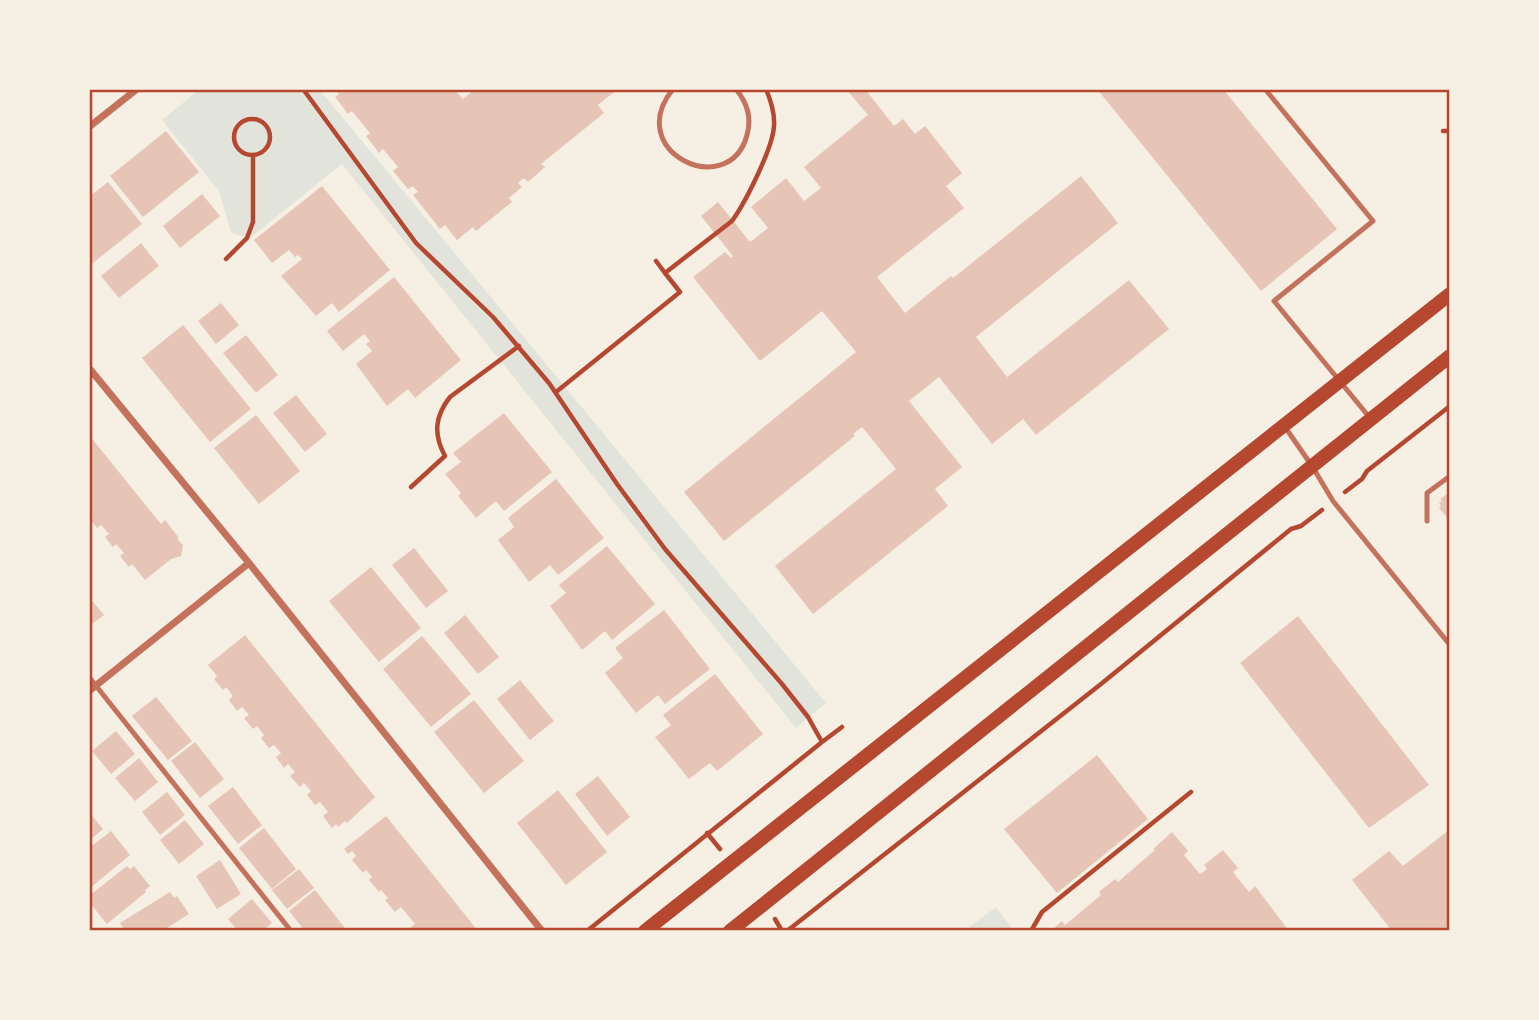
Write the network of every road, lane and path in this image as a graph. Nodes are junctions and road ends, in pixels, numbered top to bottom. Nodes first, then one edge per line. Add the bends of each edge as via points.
1 (137, 89) edge
2 (303, 89) edge
3 (659, 89) edge
4 (673, 89) edge
5 (736, 89) edge
6 (766, 89) edge
7 (1265, 89) edge
8 (666, 97) junction
9 (89, 127) edge
10 (1443, 131) dead end
11 (1450, 131) edge
12 (253, 156) junction
13 (226, 259) dead end
14 (656, 261) dead end
15 (665, 273) junction
16 (1450, 295) edge
17 (519, 346) junction
18 (1449, 357) edge
19 (89, 368) edge
20 (1340, 382) junction
21 (556, 392) junction
22 (1450, 406) edge
23 (1371, 420) junction
24 (1284, 426) junction
25 (1312, 467) junction
26 (1450, 476) edge
27 (411, 487) dead end
28 (1333, 501) junction
29 (1427, 521) dead end
30 (249, 563) junction
31 (1450, 645) edge
32 (89, 677) edge
33 (96, 685) junction
34 (89, 691) edge
35 (842, 727) dead end
36 (822, 742) junction
37 (1191, 792) dead end
38 (708, 833) junction
39 (731, 863) junction
40 (763, 904) junction
41 (291, 931) edge
42 (542, 931) edge
43 (587, 931) edge
44 (645, 931) edge
45 (730, 931) edge
46 (782, 931) edge
47 (788, 931) edge
48 (1031, 931) edge

1 - 9 street
2 - 17 path via 416,243
3 - 8 lane
4 - 8 lane
5 - 8 lane via 749,111 746,140 727,161 714,166 687,164 666,146 659,122
6 - 15 path via 773,107 771,144 740,211
7 - 20 lane via 1373,221 1274,301
10 - 11 path
12 - 12 path via 264,152 271,137 267,126 252,119 240,124 234,135 241,152
12 - 13 path via 253,222 247,238
14 - 15 path
15 - 21 path via 680,292
16 - 20 main road
17 - 21 path
17 - 27 path via 450,397 436,432 445,456
18 - 23 main road
19 - 30 street
20 - 23 lane
20 - 24 main road
21 - 36 path via 665,550 782,684
22 - 28 path
23 - 25 main road
24 - 25 lane
24 - 39 main road
25 - 28 lane
25 - 40 main road
26 - 29 lane via 1427,493
28 - 31 lane
28 - 47 path via 1291,529
30 - 33 street
30 - 42 street
32 - 33 lane
33 - 34 street
33 - 41 lane
35 - 36 path
36 - 38 path
37 - 48 path via 1042,912
38 - 39 path
38 - 43 path
39 - 44 main road
40 - 45 main road
40 - 46 path

